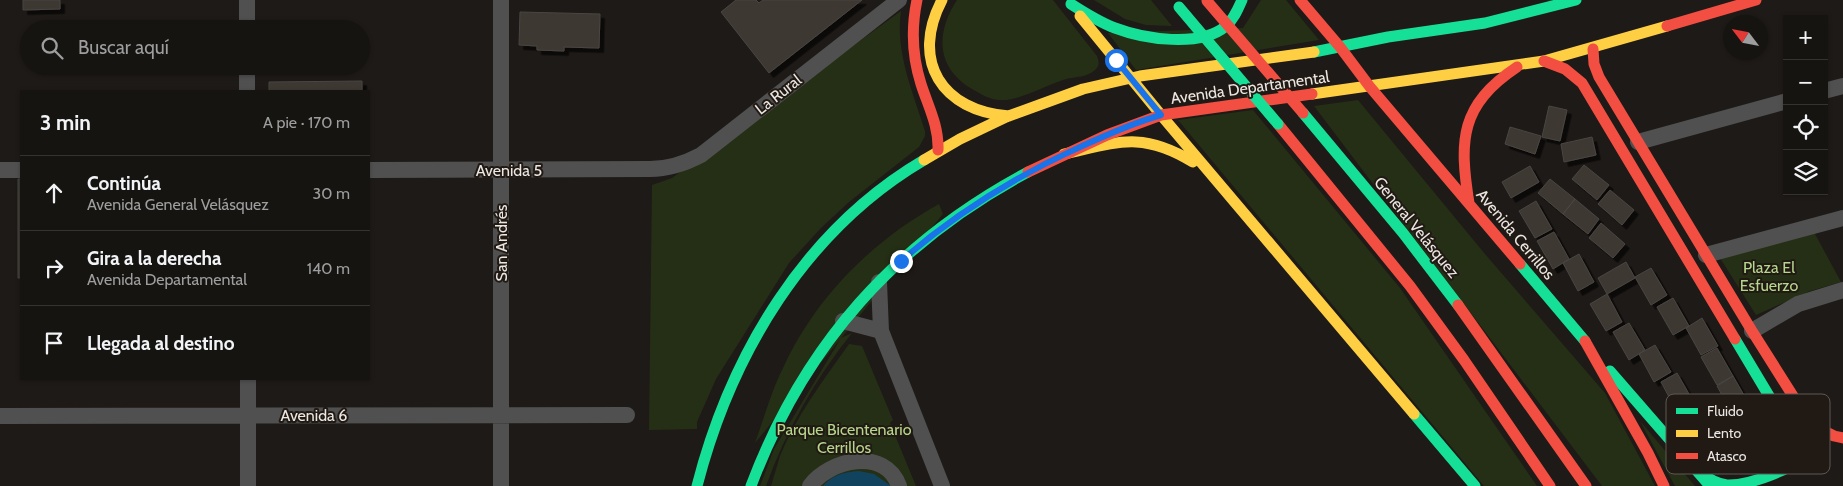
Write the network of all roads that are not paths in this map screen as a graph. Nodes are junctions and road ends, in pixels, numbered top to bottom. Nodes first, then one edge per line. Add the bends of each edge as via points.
1 (247, 0) edge
2 (501, 0) edge
3 (899, 0) edge
4 (917, 0) edge
5 (942, 0) edge
6 (1207, 0) edge
7 (1242, 0) edge
8 (1300, 0) edge
9 (1576, 0) edge
10 (1756, 0) edge
11 (1069, 2) edge
12 (1176, 3) edge
13 (247, 20) edge
14 (1340, 48) junction
15 (1593, 49) junction
16 (1544, 61) junction
17 (1521, 65) junction
18 (247, 75) edge
19 (1132, 78) junction
20 (1843, 86) edge
21 (1370, 87) junction
22 (247, 90) edge
23 (1828, 90) edge
24 (1783, 102) edge
25 (1161, 115) junction
26 (1009, 116) junction
27 (1638, 142) junction
28 (938, 150) junction
29 (1064, 154) junction
30 (650, 169) joint
31 (0, 170) edge
32 (20, 170) edge
33 (370, 170) edge
34 (501, 170) junction
35 (1212, 175) junction
36 (1469, 203) junction
37 (1843, 218) edge
38 (1706, 255) junction
39 (879, 282) junction
40 (1843, 290) edge
41 (843, 321) junction
42 (881, 331) junction
43 (1752, 331) junction
44 (1585, 342) junction
45 (248, 380) edge
46 (1768, 394) edge
47 (1793, 394) edge
48 (501, 415) junction
49 (627, 415) dead end
50 (0, 416) edge
51 (248, 416) junction
52 (1830, 434) edge
53 (1666, 435) edge
54 (1843, 439) edge
55 (1830, 446) edge
56 (1700, 474) edge
57 (1702, 474) edge
58 (1770, 474) edge
59 (248, 486) edge
60 (501, 486) edge
61 (697, 486) edge
62 (751, 486) edge
63 (810, 486) edge
64 (899, 486) edge
65 (942, 486) edge
66 (1475, 486) edge
67 (1550, 486) edge
68 (1586, 486) edge
69 (1664, 486) edge
70 (1710, 486) edge

1 - 13 street
2 - 34 street, San Andrés
3 - 30 street, La Rural via 701,154 681,165
4 - 28 main road via 912,44 918,76 938,134
5 - 26 main road via 932,23 930,46 940,81 956,100 967,106
6 - 68 main road, General Velásquez, bridge via 1433,272 1518,386
7 - 11 main road via 1224,27 1206,35 1173,39 1150,38 1123,31
8 - 14 main road, Avenida Cerrillos
9 - 14 main road, Avenida Departamental via 1481,23
10 - 15 main road, Avenida Departamental
11 - 19 main road
12 - 67 main road, bridge via 1411,288
14 - 19 main road, Avenida Departamental
14 - 21 main road, Avenida Cerrillos
15 - 16 main road, Avenida Departamental
15 - 27 main road via 1594,64 1600,77
16 - 17 main road, Avenida Departamental
16 - 46 main road via 1567,69 1582,82
17 - 21 main road, Avenida Departamental
17 - 36 main road via 1490,87 1470,118 1463,154
18 - 22 street
19 - 25 main road
19 - 26 main road, Avenida Departamental via 1062,95
20 - 23 street
21 - 25 main road, Avenida Departamental
21 - 36 main road, Avenida Cerrillos
24 - 27 street
25 - 29 main road, Avenida Departamental
25 - 35 main road
26 - 28 main road, Avenida Departamental
27 - 38 main road
28 - 61 main road, Avenida Departamental via 853,212 824,240 786,288 737,369 716,419
29 - 35 main road via 1116,143 1154,142 1185,156
29 - 39 main road, Avenida Departamental via 1008,183 941,227
30 - 34 street, Avenida 5
31 - 32 street
33 - 34 street, Avenida 5
34 - 48 street, San Andrés
35 - 66 main road
36 - 44 main road, Avenida Cerrillos
37 - 38 street
38 - 43 main road
39 - 41 main road, Avenida Departamental
39 - 42 street
40 - 43 street via 1798,304
41 - 42 street
41 - 62 main road, Avenida Departamental via 786,406
42 - 65 street
43 - 47 main road
44 - 53 main road, Avenida Cerrillos
44 - 69 main road
45 - 51 street
48 - 49 street, Avenida 6
48 - 51 street, Avenida 6
48 - 60 street, San Andrés
50 - 51 street, Avenida 6
51 - 59 street
52 - 54 main road
54 - 55 main road
56 - 70 main road, Avenida Cerrillos
57 - 58 main road via 1728,485 1740,485
63 - 64 street via 826,470 853,461 882,467 890,472

